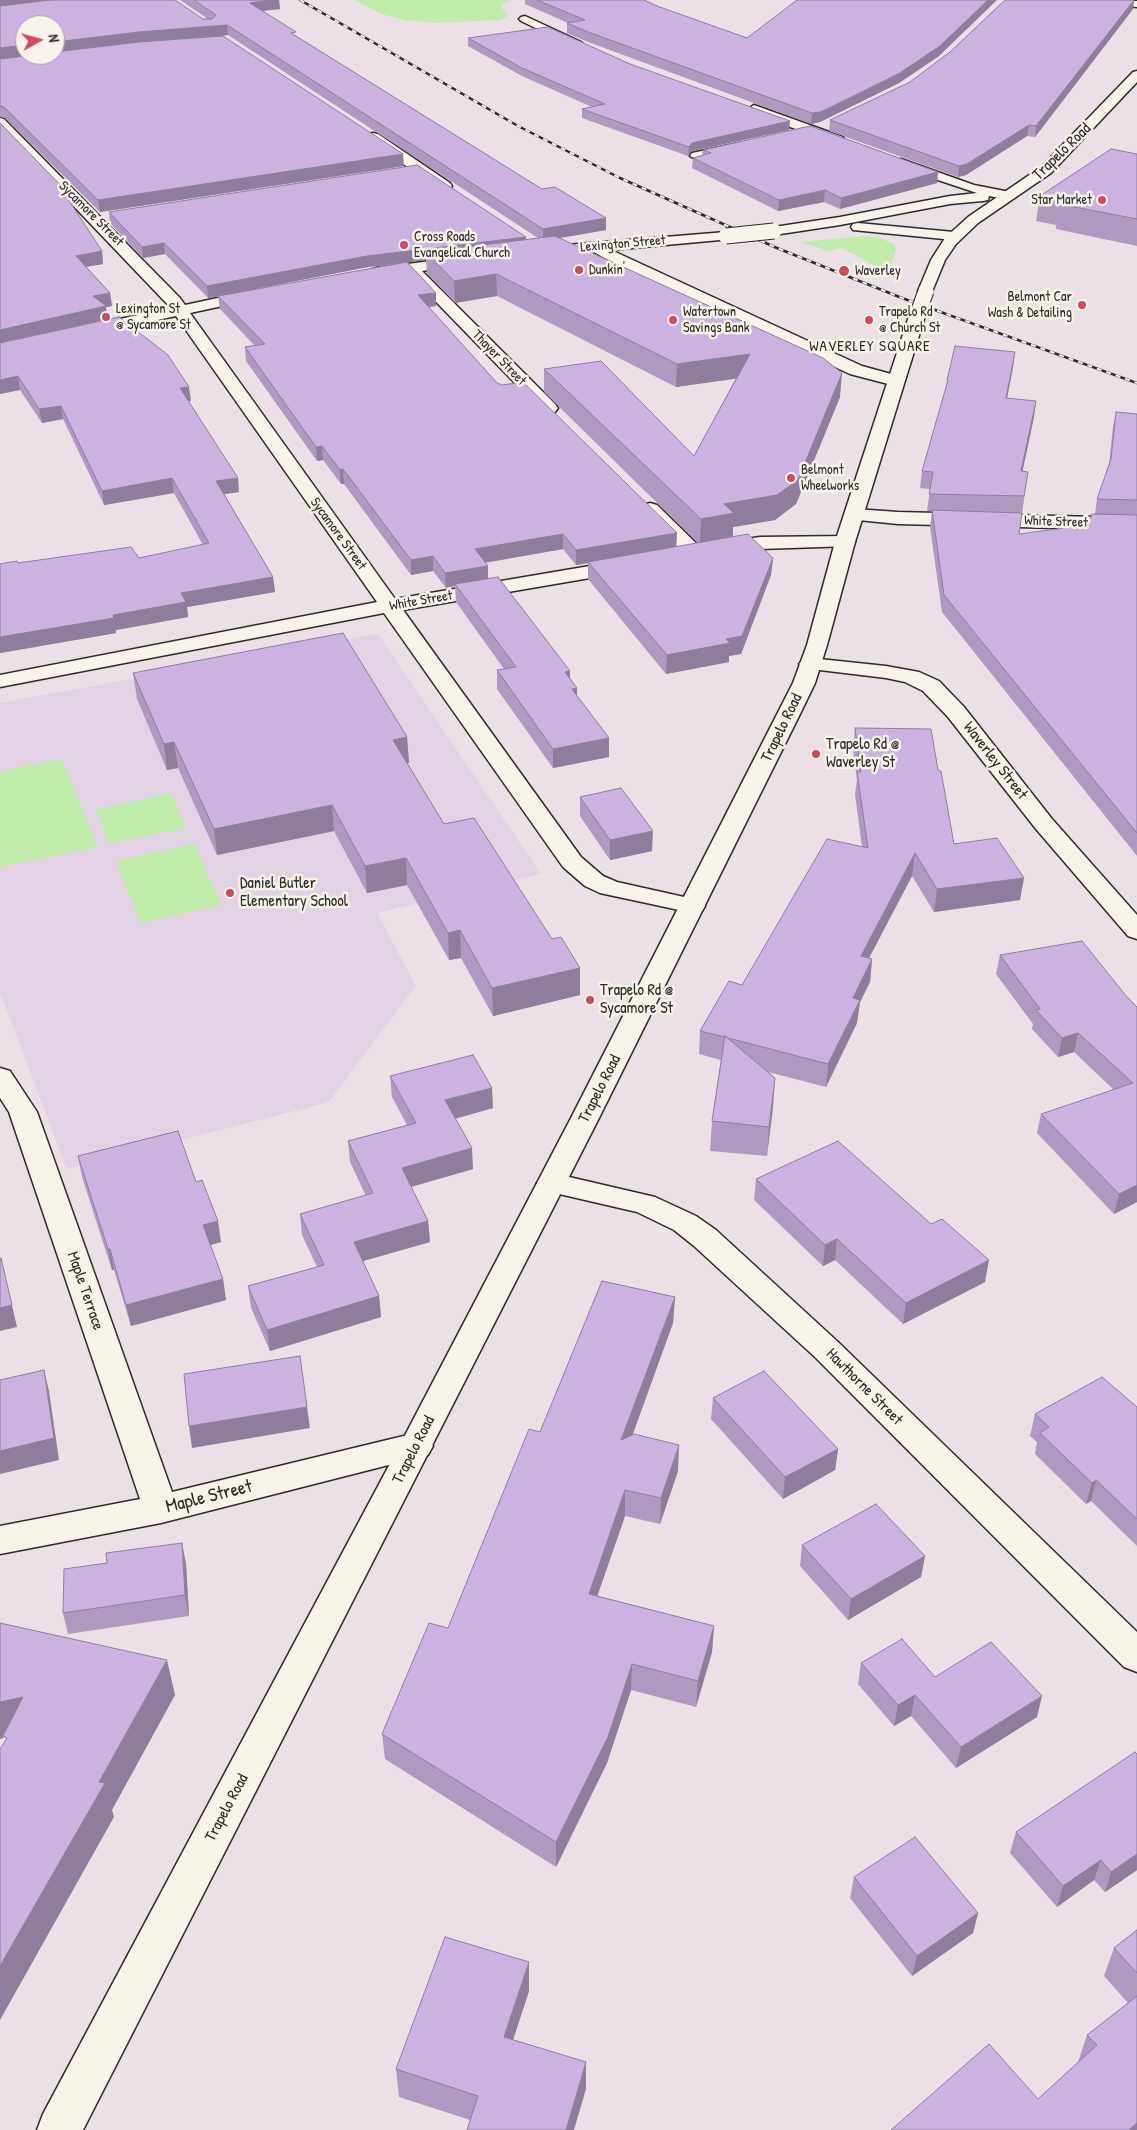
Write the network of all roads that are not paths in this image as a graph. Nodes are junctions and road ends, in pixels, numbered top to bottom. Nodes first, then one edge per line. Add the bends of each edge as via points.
1 (1090, 0) edge
2 (1137, 4) edge
3 (525, 19) dead end
4 (592, 50) edge
5 (1137, 75) edge
6 (1116, 98) junction
7 (1130, 100) dead end
8 (738, 104) edge
9 (0, 122) edge
10 (831, 124) edge
11 (813, 130) junction
12 (365, 132) edge
13 (790, 135) edge
14 (753, 144) edge
15 (849, 144) edge
16 (697, 156) edge
17 (885, 157) edge
18 (421, 169) junction
19 (402, 172) edge
20 (454, 191) edge
21 (1010, 196) junction
22 (111, 216) edge
23 (95, 219) junction
24 (774, 231) junction
25 (954, 236) junction
26 (703, 238) junction
27 (593, 246) junction
28 (534, 249) edge
29 (474, 259) edge
30 (411, 268) junction
31 (360, 276) edge
32 (664, 282) junction
33 (267, 292) edge
34 (180, 310) junction
35 (77, 332) edge
36 (896, 381) junction
37 (557, 417) edge
38 (640, 498) edge
39 (855, 515) junction
40 (1137, 524) edge
41 (845, 542) junction
42 (647, 562) edge
43 (389, 606) junction
44 (810, 664) junction
45 (0, 682) edge
46 (692, 906) junction
47 (1137, 931) edge
48 (0, 1077) edge
49 (552, 1183) junction
50 (416, 1446) junction
51 (161, 1509) junction
52 (0, 1540) edge
53 (1137, 1656) edge
54 (59, 2130) edge

1 - 2 street
3 - 4 street
5 - 6 street, Trapelo Road
6 - 7 street
6 - 21 street, Trapelo Road via 1040,176
8 - 11 street
9 - 23 street, Sycamore Street
10 - 11 street
11 - 13 street
11 - 15 street
12 - 18 street
14 - 16 street
17 - 21 street via 970,188
18 - 19 street
18 - 20 street
21 - 24 street, Lexington Street via 950,200
21 - 25 street, Trapelo Road
22 - 23 street
23 - 34 street, Sycamore Street via 169,294
24 - 25 street, Lexington Street via 856,227
24 - 26 street, Lexington Street, bridge
25 - 36 street, Trapelo Road, bridge via 940,255
26 - 27 street, Lexington Street
26 - 32 street via 676,246 654,258 655,272
27 - 28 street, Lexington Street
27 - 32 street
29 - 30 street
30 - 31 street
30 - 37 street, Thayer Street
32 - 36 street via 856,370
33 - 34 street
34 - 35 street
34 - 43 street, Sycamore Street
36 - 39 street, Trapelo Road
38 - 41 street via 686,555 760,543
39 - 40 street, White Street
39 - 41 street, Trapelo Road
41 - 44 street, Trapelo Road
42 - 43 street, White Street
43 - 45 street, White Street
43 - 46 street, Sycamore Street via 582,872 609,888
44 - 46 street, Trapelo Road via 790,712
44 - 47 street, Waverley Street via 886,672 911,677 931,686
46 - 49 street, Trapelo Road
48 - 51 street, Maple Terrace via 23,1112
49 - 50 street, Trapelo Road
49 - 53 street, Hawthorne Street via 645,1204 685,1223 705,1238 827,1350
50 - 51 street, Maple Street
50 - 54 street, Trapelo Road
51 - 52 street, Maple Street

